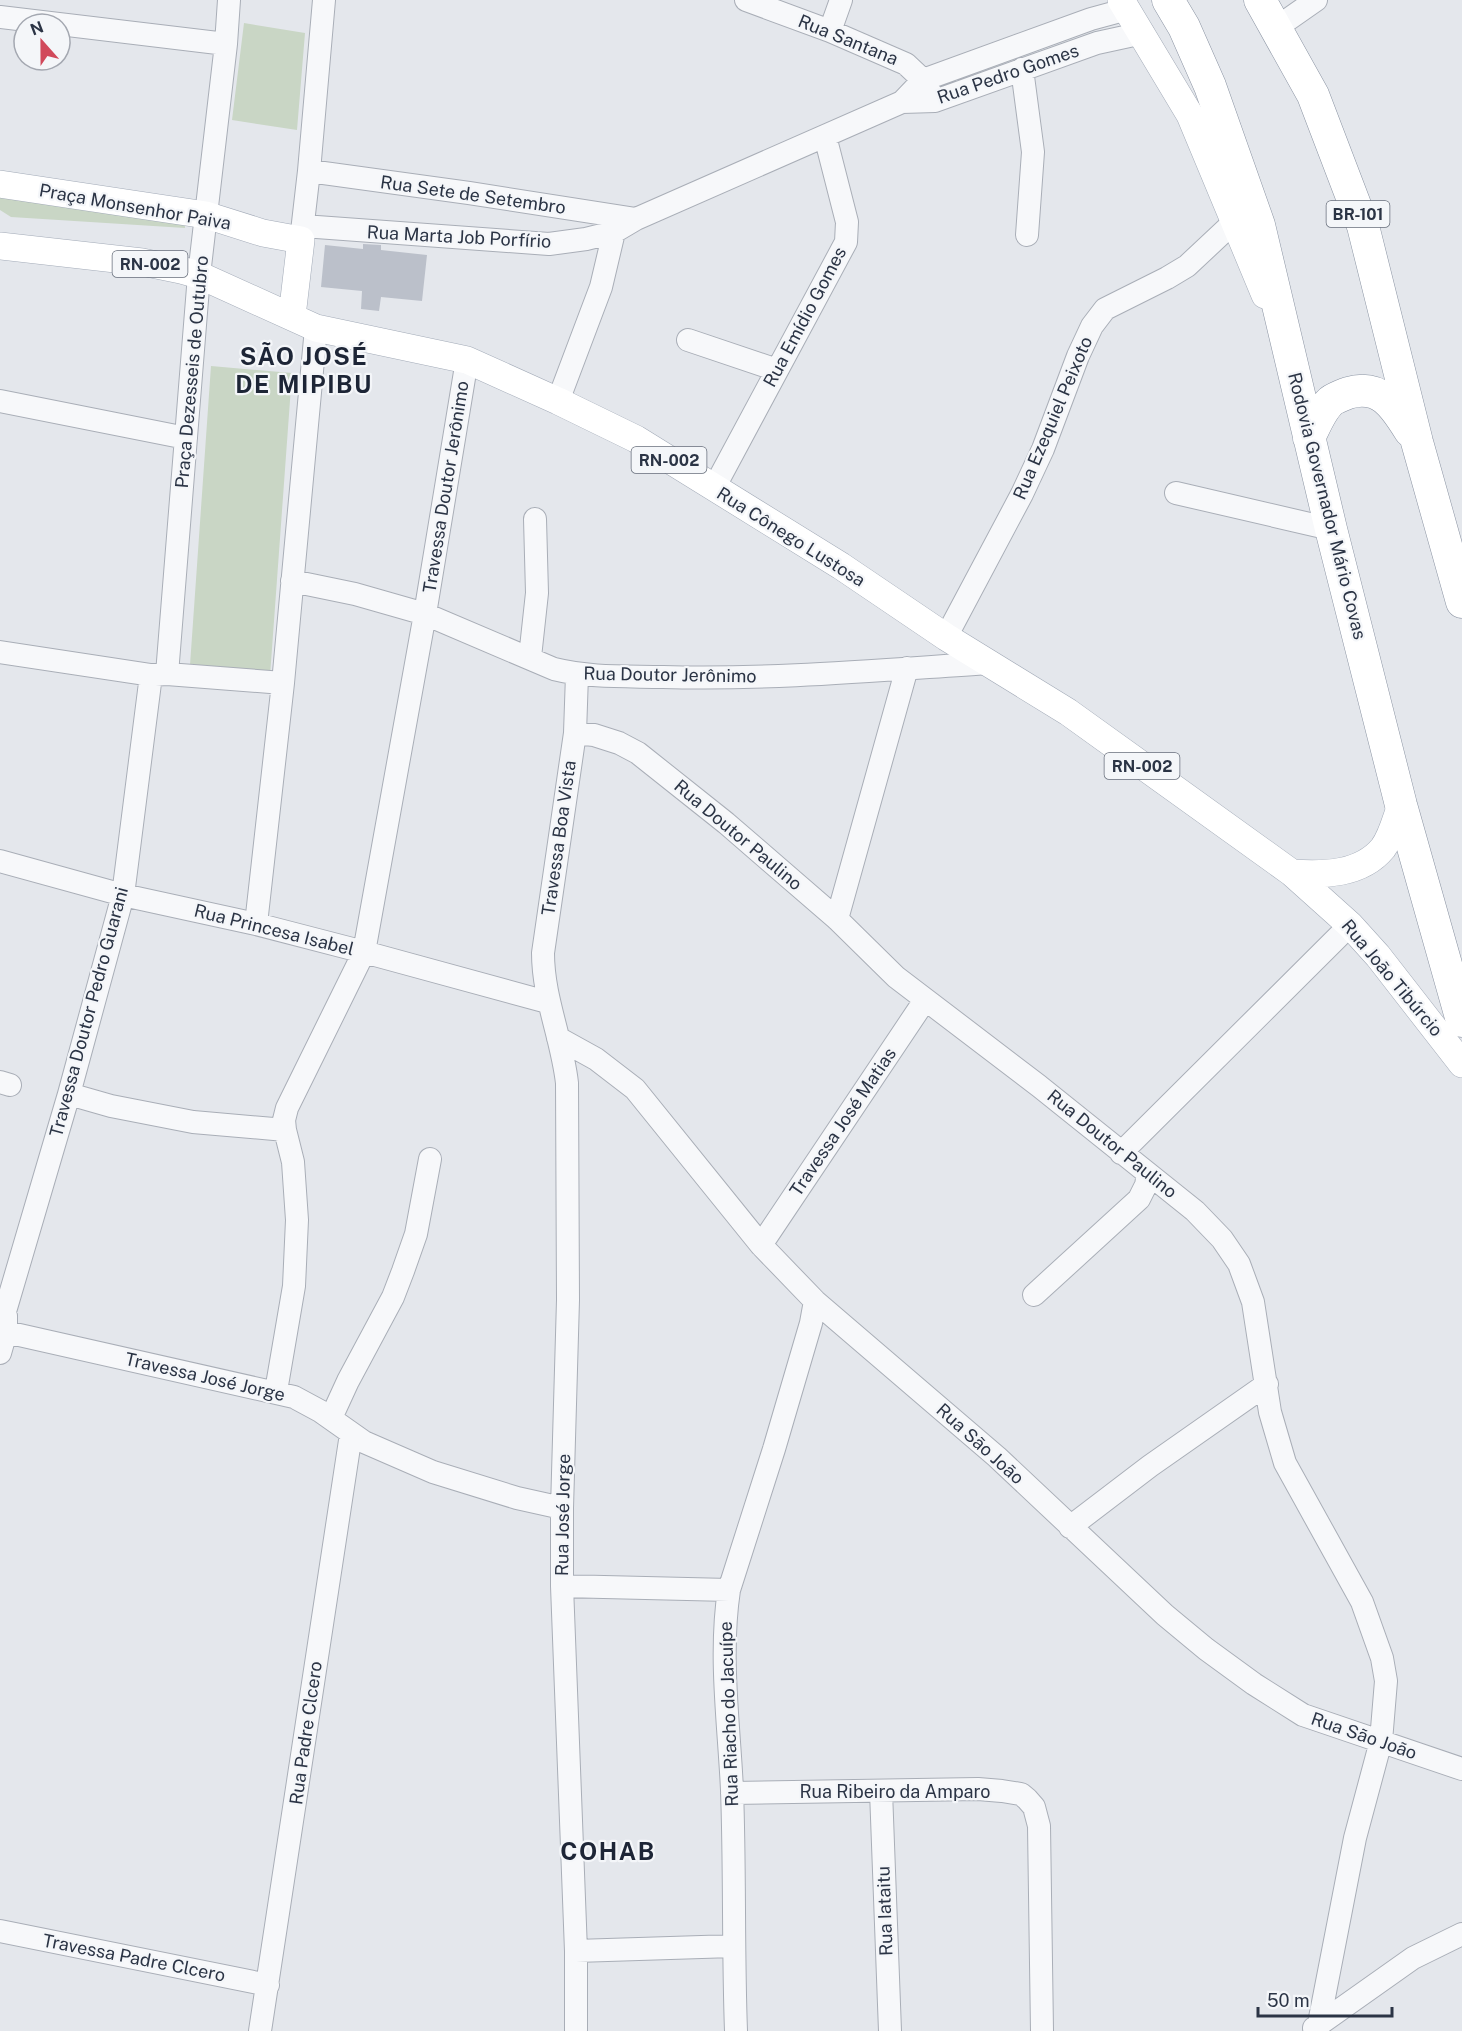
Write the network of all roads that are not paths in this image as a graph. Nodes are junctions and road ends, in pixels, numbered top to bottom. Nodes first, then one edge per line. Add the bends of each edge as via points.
1 (230, 0) edge
2 (324, 0) edge
3 (746, 0) edge
4 (842, 0) edge
5 (1168, 0) edge
6 (1260, 0) edge
7 (1316, 0) edge
8 (1124, 5) edge
9 (0, 17) edge
10 (1276, 28) junction
11 (830, 31) junction
12 (1143, 33) junction
13 (226, 44) junction
14 (1022, 69) junction
15 (923, 80) junction
16 (935, 101) junction
17 (903, 102) junction
18 (825, 136) junction
19 (309, 171) junction
20 (0, 184) edge
21 (206, 215) junction
22 (1235, 221) junction
23 (614, 223) junction
24 (302, 233) junction
25 (1027, 235) dead end
26 (0, 246) edge
27 (199, 275) junction
28 (292, 316) junction
29 (316, 328) junction
30 (688, 340) dead end
31 (1290, 356) junction
32 (467, 360) junction
33 (777, 370) junction
34 (0, 400) edge
35 (558, 401) junction
36 (186, 438) junction
37 (1309, 438) junction
38 (1417, 442) junction
39 (714, 488) junction
40 (1176, 493) dead end
41 (535, 519) dead end
42 (1331, 529) junction
43 (292, 581) junction
44 (1462, 602) edge
45 (426, 614) junction
46 (946, 637) junction
47 (0, 652) edge
48 (530, 657) junction
49 (990, 663) junction
50 (907, 668) junction
51 (159, 675) junction
52 (577, 675) junction
53 (283, 683) junction
54 (575, 733) junction
55 (1401, 805) junction
56 (0, 861) edge
57 (1292, 873) junction
58 (123, 895) junction
59 (837, 919) junction
60 (256, 924) junction
61 (1350, 925) junction
62 (364, 951) junction
63 (925, 1000) junction
64 (548, 1002) junction
65 (1462, 1021) edge
66 (558, 1038) junction
67 (1462, 1064) edge
68 (69, 1095) junction
69 (285, 1130) junction
70 (1121, 1153) junction
71 (430, 1159) dead end
72 (1148, 1174) junction
73 (761, 1245) junction
74 (0, 1280) edge
75 (1034, 1295) dead end
76 (815, 1301) junction
77 (6, 1308) junction
78 (3, 1342) edge
79 (1267, 1384) junction
80 (276, 1391) junction
81 (331, 1418) junction
82 (351, 1434) junction
83 (562, 1508) junction
84 (1070, 1527) junction
85 (562, 1586) junction
86 (729, 1590) junction
87 (1381, 1741) junction
88 (1462, 1769) edge
89 (881, 1791) junction
90 (732, 1793) junction
91 (0, 1931) edge
92 (1462, 1934) edge
93 (733, 1946) junction
94 (576, 1951) junction
95 (268, 1985) junction
96 (1315, 2027) edge
97 (260, 2031) edge
98 (576, 2031) edge
99 (736, 2031) edge
100 (890, 2031) edge
101 (1042, 2031) edge

1 - 13 street, Praça Dezesseis de Outubro
2 - 19 street
3 - 11 street, Rua Santana
4 - 11 street
5 - 31 highway, Rodovia Governador Mário Covas via 1189,37 1232,144 1259,225
6 - 10 highway, BR-101
7 - 10 street
8 - 12 main road
8 - 15 street, Rua Pedro Gomes
9 - 13 street
10 - 38 highway, BR-101 via 1313,95 1363,226
11 - 15 street, Rua Santana via 906,64
12 - 14 street, Rua Pedro Gomes via 1097,43
12 - 22 main road via 1190,115
13 - 21 street, Praça Dezesseis de Outubro
14 - 16 street, Rua Pedro Gomes
14 - 25 street via 1033,152
15 - 16 street, Rua Santana
15 - 17 street, Rua Pedro Gomes
16 - 17 street, Rua Pedro Gomes
17 - 18 street, Rua Sete de Setembro
18 - 23 street, Rua Sete de Setembro via 636,219
18 - 33 street, Rua Emídio Gomes via 846,222 846,242
19 - 23 street, Rua Sete de Setembro
19 - 24 street
20 - 21 main road, Praça Monsenhor Paiva
21 - 24 main road, Praça Monsenhor Paiva via 263,233
21 - 27 street, Praça Dezesseis de Outubro
22 - 31 main road
22 - 46 street, Rua Ezequiel Peixoto via 1187,266 1105,309 1092,326 1044,450
23 - 24 street, Rua Marta Job Porfírio via 586,239 549,244
23 - 35 street via 601,287
24 - 28 main road
26 - 27 main road, RN-002 via 142,262
27 - 28 main road, RN-002
27 - 36 street, Praça Dezesseis de Outubro
28 - 29 main road, RN-002
29 - 32 main road, Rua Cônego Lustosa / RN-002
29 - 43 street
30 - 33 street
31 - 37 highway, Rodovia Governador Mário Covas
32 - 35 main road, Rua Cônego Lustosa / RN-002
32 - 45 street, Travessa Doutor Jerônimo
33 - 39 street, Rua Emídio Gomes
34 - 36 street
35 - 39 main road, Rua Cônego Lustosa / RN-002 via 636,439
36 - 51 street, Praça Dezesseis de Outubro
37 - 38 highway via 1331,401 1358,390 1371,391 1394,406
37 - 42 highway, Rodovia Governador Mário Covas
38 - 44 highway, BR-101
39 - 46 main road, Rua Cônego Lustosa / RN-002
40 - 42 street
41 - 48 street via 537,593
42 - 55 highway, Rodovia Governador Mário Covas
43 - 45 street, Rua Doutor Jerônimo
43 - 53 street
45 - 48 street, Rua Doutor Jerônimo
45 - 62 street, Travessa Doutor Jerônimo
46 - 49 main road, Rua Cônego Lustosa / RN-002
47 - 51 street
48 - 52 street, Rua Doutor Jerônimo
49 - 50 street, Rua Doutor Jerônimo
49 - 57 main road, Rua João Tibúrcio / RN-002 via 1068,712
50 - 52 street, Rua Doutor Jerônimo via 749,677
50 - 59 street
51 - 53 street
51 - 58 street, Travessa Doutor Pedro Guarani
52 - 54 street, Travessa Boa Vista
53 - 60 street
54 - 59 street, Rua Doutor Paulino via 594,735 638,753
54 - 64 street, Travessa Boa Vista via 543,953
55 - 57 main road via 1383,847 1369,860 1333,874
55 - 65 highway, Rodovia Governador Mário Covas
56 - 58 street, Rua Princesa Isabel
57 - 61 main road, Rua João Tibúrcio / RN-002
58 - 60 street, Rua Princesa Isabel
58 - 68 street, Travessa Doutor Pedro Guarani
59 - 63 street, Rua Doutor Paulino
60 - 62 street, Rua Princesa Isabel
61 - 67 main road, Rua João Tibúrcio / RN-002
61 - 70 street
62 - 64 street, Rua Princesa Isabel
62 - 69 street, Travessa Doutor Jerônimo via 286,1108
63 - 70 street, Rua Doutor Paulino
63 - 73 street, Travessa José Matias
64 - 66 street, Rua José Jorge
66 - 73 street, Rua São João via 596,1059 635,1089
66 - 83 street, Rua José Jorge via 567,1083 568,1149
68 - 69 street via 193,1122
68 - 77 street, Travessa Doutor Pedro Guarani
69 - 80 street via 293,1162 297,1220 294,1286
70 - 72 street, Rua Doutor Paulino
71 - 81 street via 416,1234 400,1280
72 - 75 street via 1139,1199
72 - 79 street, Rua Doutor Paulino via 1195,1211 1239,1263 1253,1302
73 - 76 street, Rua São João
74 - 77 street
76 - 84 street, Rua São João via 998,1457
76 - 86 street, Rua Riacho do Jacuípe
77 - 78 street
78 - 80 street, Travessa José Jorge
79 - 84 street
79 - 87 street, Rua Doutor Paulino via 1270,1412 1285,1463 1362,1602 1375,1633 1386,1681
80 - 81 street, Travessa José Jorge
81 - 82 street, Travessa José Jorge
82 - 83 street, Travessa José Jorge via 450,1479
82 - 95 street, Rua Padre Clcero
83 - 85 street, Rua José Jorge
84 - 87 street, Rua São João via 1165,1615 1254,1684 1303,1715
85 - 86 street
85 - 94 street, Rua José Jorge
86 - 90 street, Rua Riacho do Jacuípe via 724,1642
87 - 88 street, Rua São João
87 - 96 street, Rua Doutor Paulino via 1355,1838
89 - 90 street, Rua Ribeiro da Amparo
89 - 100 street, Rua Iataitu
89 - 101 street, Rua Ribeiro da Amparo via 978,1790 1021,1794 1034,1807 1039,1826
90 - 93 street, Rua Riacho do Jacuípe
91 - 95 street, Travessa Padre Clcero
92 - 96 street via 1413,1958
93 - 94 street
93 - 99 street, Rua Riacho do Jacuípe
94 - 98 street, Rua José Jorge
95 - 97 street, Rua Padre Clcero

